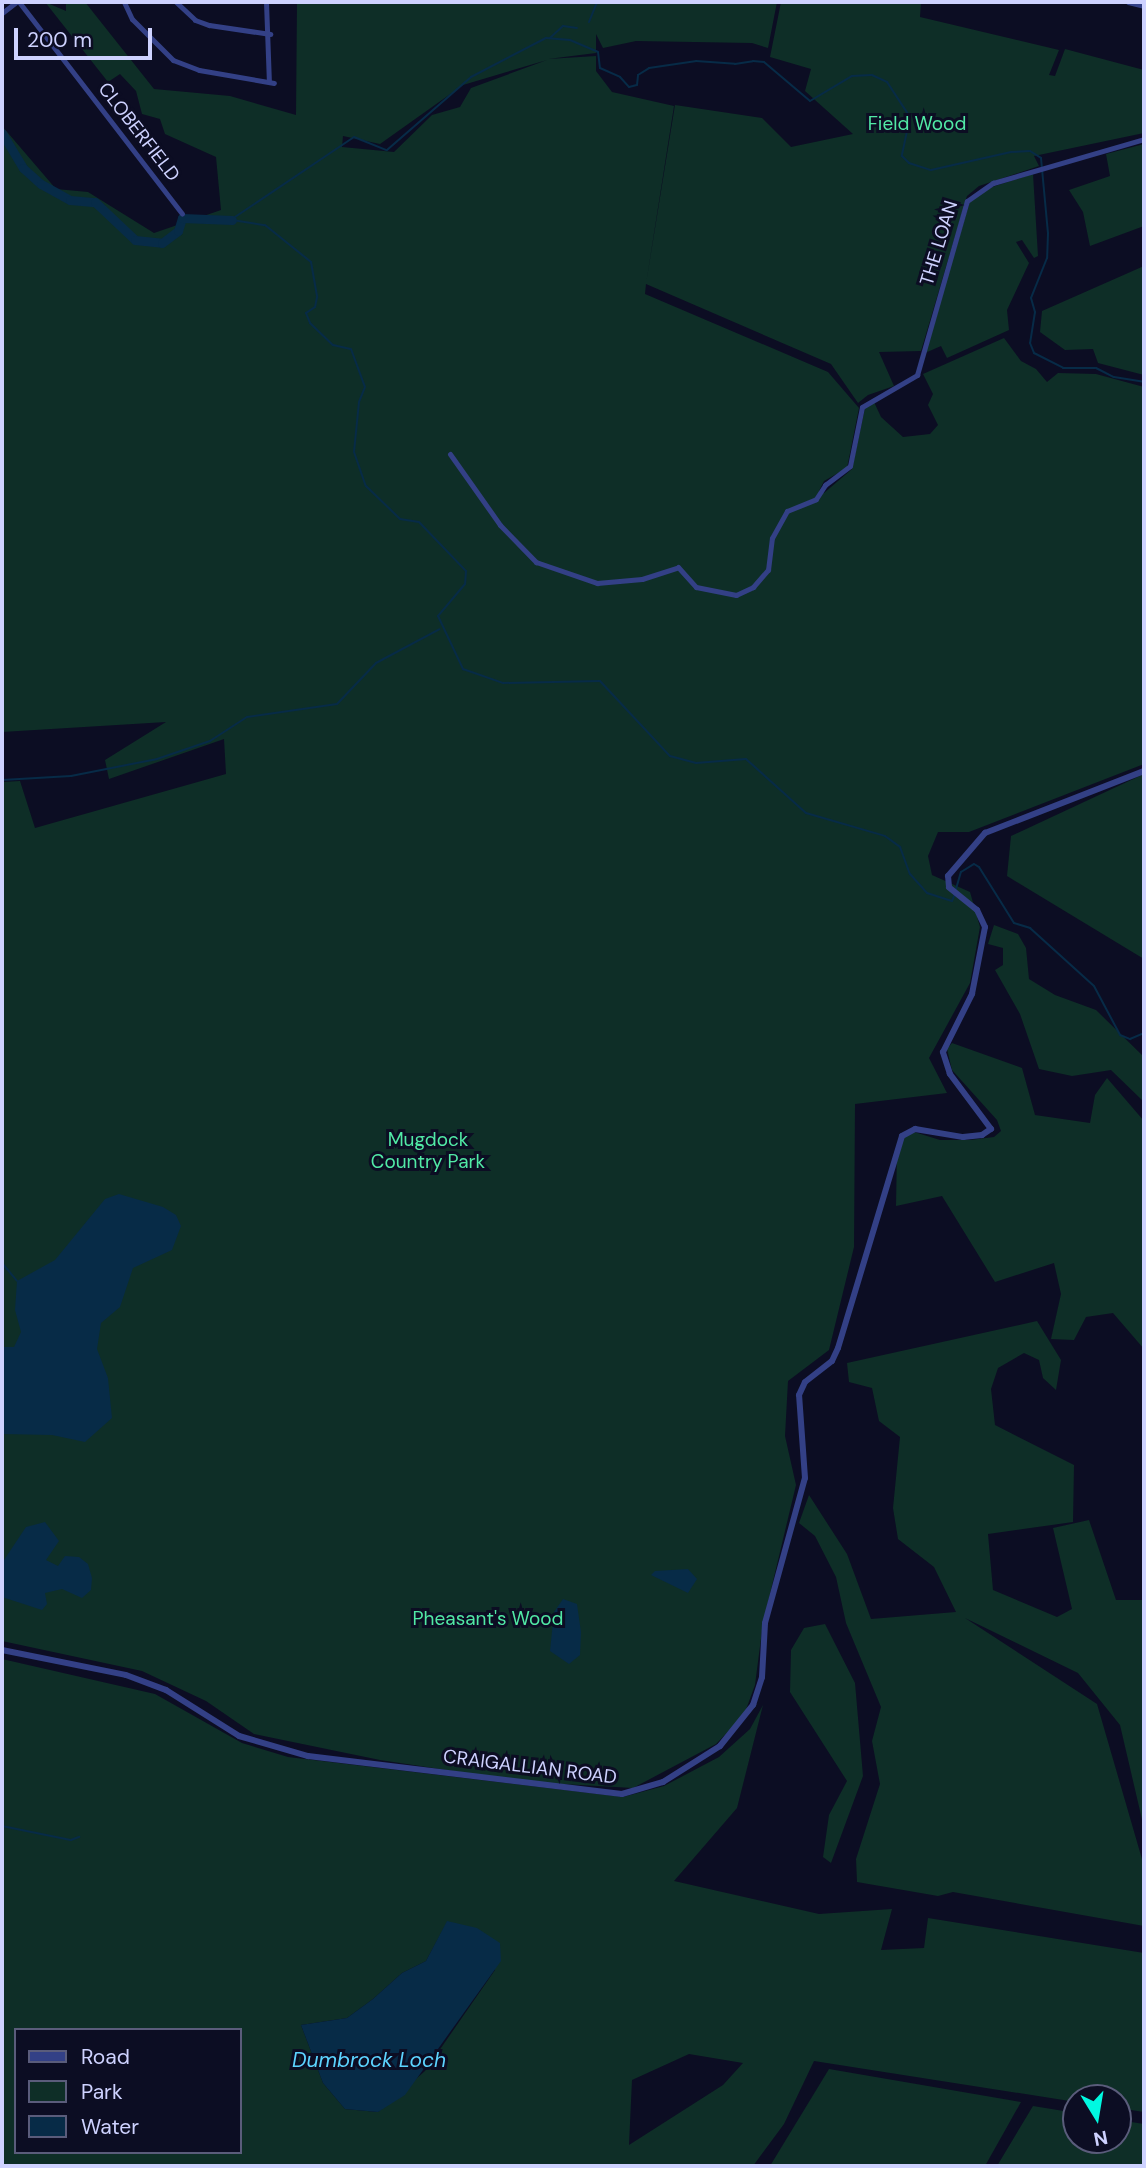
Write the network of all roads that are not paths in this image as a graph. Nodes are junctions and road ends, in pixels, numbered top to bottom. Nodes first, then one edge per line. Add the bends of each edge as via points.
1 (17, 2) edge
2 (124, 2) edge
3 (176, 2) edge
4 (266, 2) edge
5 (1128, 2) edge
6 (1144, 6) edge
7 (2, 13) edge
8 (270, 34) junction
9 (1144, 139) edge
10 (182, 214) dead end
11 (450, 454) dead end
12 (1144, 771) edge
13 (2, 1650) edge

1 - 7 street
1 - 10 street, CLOBERFIELD
2 - 8 street via 132,19 173,60 199,70 272,83
3 - 8 street via 195,20 209,25
4 - 8 street
5 - 6 street
9 - 11 street, THE LOAN via 993,183 967,201 917,376 862,407 850,466 825,485 816,499 787,512 772,538 768,570 753,587 736,595 696,587 678,567 642,579 597,583 536,562 500,525
12 - 13 street, CRAIGALLIAN ROAD via 985,833 950,872 951,890 985,922 972,994 943,1052 950,1073 991,1129 963,1137 915,1129 902,1136 832,1361 805,1382 799,1395 805,1478 765,1623 762,1676 753,1705 720,1746 645,1789 622,1794 284,1752 239,1736 166,1690 126,1675

